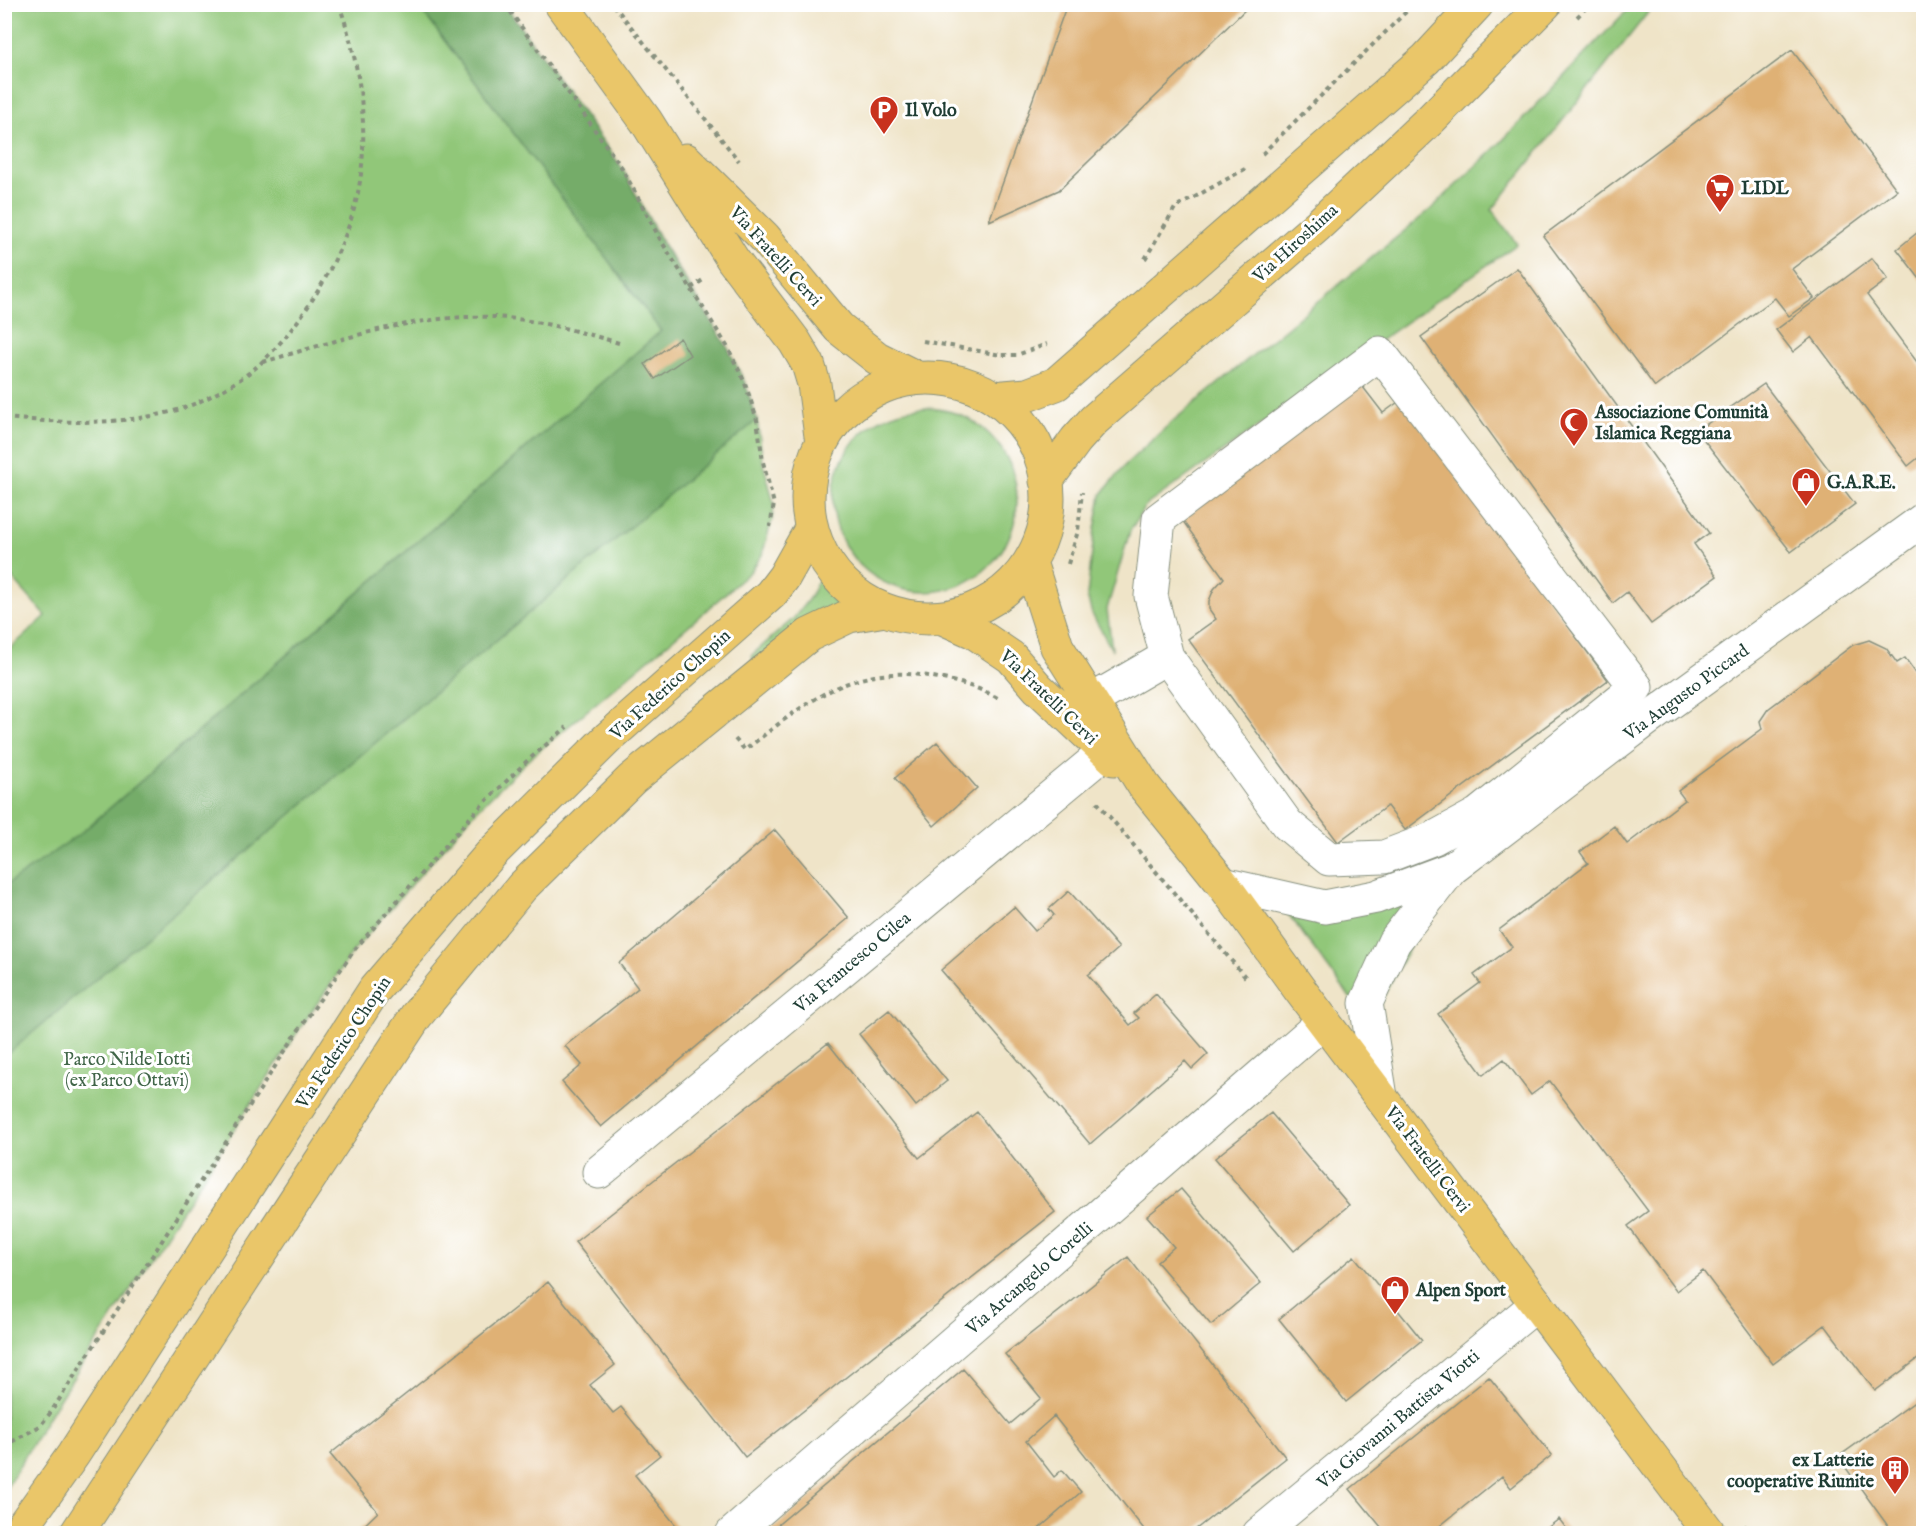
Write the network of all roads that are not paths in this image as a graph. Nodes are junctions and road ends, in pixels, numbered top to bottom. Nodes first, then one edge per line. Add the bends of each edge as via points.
1 (561, 4) edge
2 (1478, 4) edge
3 (1545, 4) edge
4 (646, 120) junction
5 (917, 378) junction
6 (994, 398) junction
7 (821, 436) junction
8 (1046, 481) junction
9 (1923, 519) edge
10 (811, 529) junction
11 (1030, 562) junction
12 (885, 610) junction
13 (945, 619) junction
14 (1167, 657) junction
15 (1091, 701) junction
16 (1106, 752) junction
17 (1144, 786) junction
18 (1451, 868) junction
19 (1223, 884) junction
20 (1324, 1021) junction
21 (1381, 1097) junction
22 (599, 1172) dead end
23 (1537, 1304) junction
24 (18, 1533) edge
25 (76, 1533) edge
26 (732, 1533) edge
27 (1259, 1533) edge
28 (1710, 1533) edge

1 - 4 main road, Via Fratelli Cervi
2 - 6 main road via 1426,59 1056,384 1027,395
3 - 8 main road, Via Hiroshima via 1317,226 1101,414
4 - 5 main road, Via Fratelli Cervi via 764,237 839,328 877,358
4 - 7 main road, Via Fratelli Cervi via 733,260 808,364
5 - 6 main road, Via Fratelli Cervi via 957,381
5 - 7 main road, Via Fratelli Cervi via 879,387 846,407
6 - 8 main road, Via Fratelli Cervi via 1018,420 1036,447
7 - 10 main road, Via Fratelli Cervi via 811,466
8 - 11 main road, Via Fratelli Cervi via 1048,507 1042,535
9 - 18 street, Via Augusto Piccard
10 - 12 main road, Via Fratelli Cervi via 831,567 856,591
10 - 24 main road, Via Federico Chopin via 771,594 609,738 500,846 375,989 73,1455
11 - 13 main road, Via Fratelli Cervi via 998,596 979,608
11 - 15 main road, Via Fratelli Cervi via 1057,647
12 - 13 main road, Via Fratelli Cervi via 914,619
12 - 25 main road via 849,616 809,635 632,779 522,887 416,1016
13 - 16 main road, Via Fratelli Cervi via 974,632 1011,657
14 - 14 street via 1151,596 1159,519 1380,353 1636,687 1478,814 1434,838 1384,857 1329,859 1287,824
14 - 15 street
15 - 17 main road, Via Fratelli Cervi
16 - 17 main road, Via Fratelli Cervi
16 - 22 street, Via Francesco Cilea
17 - 19 main road, Via Fratelli Cervi
18 - 19 street, Via Augusto Piccard via 1376,897 1325,907
18 - 21 street, Via Augusto Piccard via 1394,942 1366,1003
19 - 20 main road, Via Fratelli Cervi
20 - 21 main road, Via Fratelli Cervi
20 - 26 street, Via Arcangelo Corelli
21 - 23 main road, Via Fratelli Cervi
23 - 27 street, Via Giovanni Battista Viotti
23 - 28 main road, Via Fratelli Cervi

